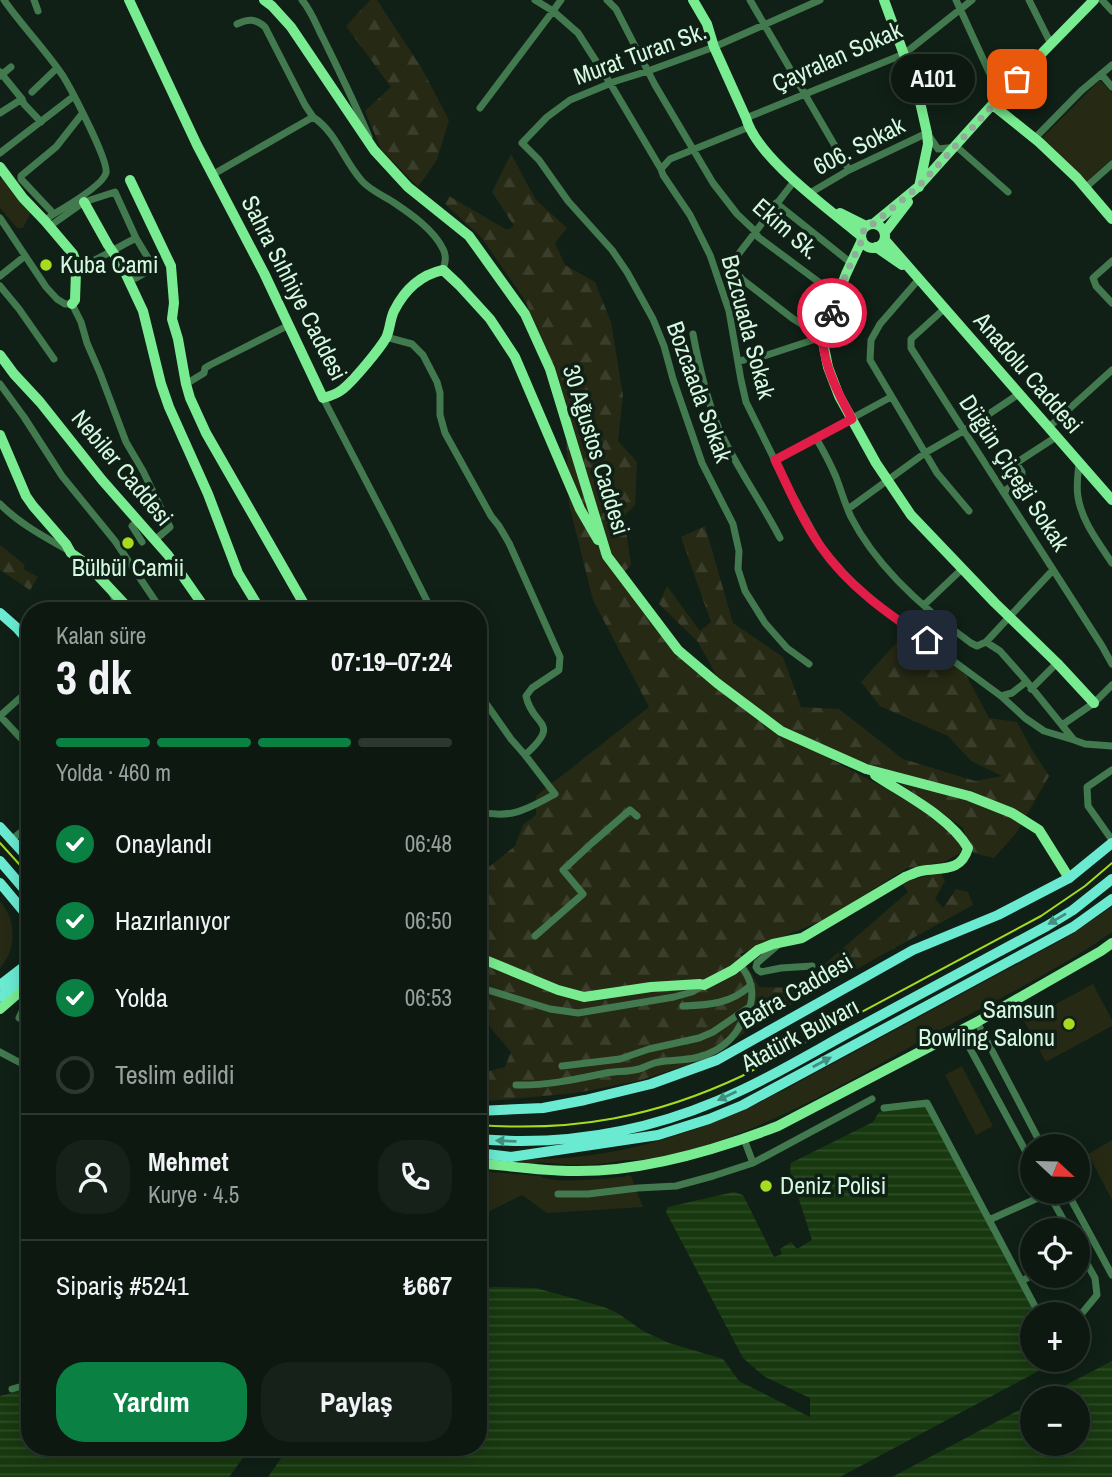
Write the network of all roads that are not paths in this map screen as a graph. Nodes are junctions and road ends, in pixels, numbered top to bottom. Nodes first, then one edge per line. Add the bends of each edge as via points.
1 (4, 0) edge
2 (34, 0) edge
3 (129, 0) edge
4 (264, 0) edge
5 (302, 0) edge
6 (535, 0) edge
7 (561, 0) edge
8 (607, 0) edge
9 (693, 0) edge
10 (750, 0) edge
11 (820, 0) edge
12 (884, 0) edge
13 (956, 0) edge
14 (972, 0) edge
15 (1029, 0) edge
16 (1094, 0) edge
17 (1102, 0) edge
18 (810, 2) edge
19 (961, 10) junction
20 (38, 11) dead end
21 (553, 11) junction
22 (1112, 11) edge
23 (237, 24) dead end
24 (765, 24) junction
25 (1051, 44) junction
26 (714, 47) junction
27 (904, 54) junction
28 (1112, 65) edge
29 (11, 67) dead end
30 (57, 68) junction
31 (648, 71) junction
32 (1, 74) edge
33 (1101, 74) junction
34 (610, 83) junction
35 (1112, 87) edge
36 (32, 92) dead end
37 (806, 94) junction
38 (74, 96) junction
39 (22, 99) junction
40 (997, 100) junction
41 (480, 108) dead end
42 (0, 113) edge
43 (82, 114) junction
44 (313, 117) junction
45 (41, 122) junction
46 (748, 122) junction
47 (927, 133) junction
48 (1034, 139) junction
49 (522, 143) joint
50 (957, 147) junction
51 (692, 149) junction
52 (374, 150) junction
53 (0, 153) edge
54 (1112, 164) edge
55 (661, 169) junction
56 (849, 170) junction
57 (1, 172) edge
58 (212, 175) junction
59 (130, 180) dead end
60 (794, 180) junction
61 (918, 187) junction
62 (1085, 188) junction
63 (1008, 192) dead end
64 (810, 193) junction
65 (84, 202) junction
66 (776, 203) junction
67 (0, 218) edge
68 (1112, 219) edge
69 (49, 221) junction
70 (756, 232) junction
71 (885, 236) junction
72 (868, 237) junction
73 (136, 238) junction
74 (112, 250) junction
75 (25, 256) junction
76 (852, 260) junction
77 (1112, 261) edge
78 (76, 268) junction
79 (443, 270) junction
80 (0, 276) edge
81 (916, 276) junction
82 (136, 278) dead end
83 (0, 286) edge
84 (839, 297) junction
85 (1112, 303) edge
86 (72, 304) junction
87 (944, 309) junction
88 (289, 326) junction
89 (692, 334) dead end
90 (386, 337) junction
91 (822, 337) junction
92 (0, 355) edge
93 (54, 359) dead end
94 (738, 361) junction
95 (1112, 370) edge
96 (0, 384) edge
97 (186, 384) junction
98 (1019, 394) junction
99 (891, 397) junction
100 (323, 398) junction
101 (852, 419) junction
102 (1048, 428) junction
103 (965, 430) junction
104 (0, 435) edge
105 (1056, 437) junction
106 (816, 438) junction
107 (925, 453) junction
108 (775, 460) junction
109 (1079, 463) junction
110 (887, 480) junction
111 (1003, 492) junction
112 (1112, 500) edge
113 (0, 504) edge
114 (848, 509) junction
115 (969, 511) dead end
116 (138, 520) junction
117 (780, 538) dead end
118 (155, 540) junction
119 (142, 542) dead end
120 (71, 553) junction
121 (607, 556) junction
122 (1112, 563) edge
123 (962, 569) junction
124 (1053, 570) junction
125 (112, 591) junction
126 (116, 602) edge
127 (122, 602) edge
128 (156, 602) edge
129 (201, 602) edge
130 (256, 602) edge
131 (303, 602) edge
132 (428, 602) edge
133 (924, 605) junction
134 (0, 608) edge
135 (0, 613) edge
136 (1010, 616) junction
137 (942, 620) junction
138 (904, 625) junction
139 (21, 626) edge
140 (21, 633) edge
141 (986, 642) junction
142 (1057, 663) junction
143 (809, 664) dead end
144 (1112, 664) edge
145 (1028, 685) junction
146 (1112, 685) edge
147 (1001, 696) junction
148 (21, 697) edge
149 (1094, 703) junction
150 (487, 705) edge
151 (0, 716) edge
152 (1062, 724) junction
153 (21, 738) edge
154 (1074, 740) junction
155 (1112, 746) edge
156 (525, 755) junction
157 (866, 769) junction
158 (1112, 770) edge
159 (487, 812) edge
160 (636, 816) dead end
161 (0, 827) edge
162 (21, 832) edge
163 (11, 840) junction
164 (1112, 841) edge
165 (1112, 848) edge
166 (21, 851) edge
167 (0, 861) edge
168 (1069, 878) junction
169 (1112, 879) edge
170 (0, 883) edge
171 (21, 886) edge
172 (1112, 899) edge
173 (21, 908) edge
174 (535, 936) dead end
175 (779, 943) junction
176 (1112, 943) edge
177 (487, 961) edge
178 (739, 964) junction
179 (812, 966) dead end
180 (21, 969) edge
181 (0, 985) edge
182 (21, 985) edge
183 (704, 985) junction
184 (751, 985) junction
185 (21, 988) edge
186 (487, 990) edge
187 (0, 997) edge
188 (752, 1005) junction
189 (683, 1006) dead end
190 (0, 1009) edge
191 (967, 1026) junction
192 (0, 1052) edge
193 (21, 1063) edge
194 (562, 1066) dead end
195 (516, 1085) dead end
196 (872, 1098) dead end
197 (884, 1108) dead end
198 (487, 1113) edge
199 (487, 1115) edge
200 (1034, 1134) edge
201 (1020, 1138) edge
202 (744, 1139) junction
203 (487, 1140) edge
204 (487, 1154) edge
205 (753, 1163) junction
206 (487, 1164) edge
207 (558, 1194) dead end
208 (1023, 1204) edge
209 (1074, 1204) edge
210 (989, 1220) junction
211 (1090, 1269) edge
212 (1112, 1275) edge
213 (1020, 1280) edge
214 (1090, 1303) edge
215 (21, 1386) edge
216 (12, 1389) dead end

1 - 30 street
2 - 20 street
3 - 58 street, Sahra Sıhhiye Caddesi
4 - 52 street, 30 Ağustos Caddesi via 291,27
5 - 52 street
6 - 21 street, Bozcuada Sokak
7 - 21 street
8 - 31 street, Ekim Sk.
9 - 26 street
10 - 24 street
11 - 18 street, Murat Turan Sk.
12 - 27 street
13 - 19 street
14 - 19 street, Çayralan Sokak
15 - 25 street
16 - 25 street
17 - 22 street
18 - 24 street, Murat Turan Sk.
19 - 27 street, Çayralan Sokak
19 - 40 street
21 - 34 street, Bozcuada Sokak via 578,33
21 - 41 street
23 - 44 street via 250,19 265,27
24 - 26 street, Murat Turan Sk.
24 - 37 street
25 - 40 street
26 - 31 street, Murat Turan Sk.
26 - 46 street
27 - 37 street, Çayralan Sokak
27 - 47 street
28 - 33 street
29 - 32 street
30 - 36 street
30 - 38 street
31 - 34 street, Murat Turan Sk.
31 - 51 street, Ekim Sk.
32 - 39 street
33 - 35 street
33 - 48 street
34 - 49 street, Murat Turan Sk. via 570,100
34 - 55 street, Bozcuada Sokak
37 - 46 street, Çayralan Sokak
37 - 56 street
38 - 43 street
38 - 45 street
39 - 42 street
39 - 45 street
40 - 48 street
40 - 50 street
43 - 69 street via 103,155 106,176
43 - 69 street via 56,147 21,176 51,211
44 - 58 street
44 - 79 street via 332,134 363,183 430,232 444,251
45 - 53 street
46 - 51 street, Çayralan Sokak
46 - 60 street via 764,149
47 - 50 street via 938,149
47 - 56 street, 606. Sokak
47 - 61 street
48 - 62 street
49 - 143 street, Bozcaada Sokak via 612,250 653,319 702,463 733,524 745,591 765,623
50 - 61 street
50 - 63 street
51 - 55 street, Çayralan Sokak via 670,159
51 - 70 street, Ekim Sk. via 713,183
52 - 121 street, 30 Ağustos Caddesi via 408,187 469,236 525,314 550,369
54 - 62 street
55 - 94 street, Bozcuada Sokak via 710,255 729,311
56 - 64 street, 606. Sokak
57 - 69 street
58 - 88 street, Sahra Sıhhiye Caddesi
59 - 97 street via 171,266 172,319
60 - 64 street
60 - 66 street
61 - 71 street
61 - 72 street
62 - 68 street
64 - 72 street
65 - 69 street
65 - 73 street via 115,192
65 - 74 street
66 - 70 street
66 - 76 street
67 - 75 street
69 - 78 street via 73,254
70 - 84 street, Ekim Sk.
70 - 91 street via 734,260 736,272
71 - 72 street via 880,246
71 - 72 street via 880,226
71 - 81 street
72 - 76 street
72 - 81 street
73 - 74 street
73 - 82 street via 154,268
74 - 78 street
74 - 130 street via 143,311 177,428 238,573
75 - 80 street
75 - 86 street via 57,299
76 - 84 street
77 - 85 street via 1093,278
78 - 86 street
79 - 90 street, Sahra Sıhhiye Caddesi via 413,284 393,312
79 - 121 street via 490,319 515,357 580,509
81 - 87 street, Anadolu Caddesi
81 - 99 street via 871,340 870,360
83 - 93 street
84 - 91 street
86 - 118 street via 125,442 170,527
87 - 98 street, Anadolu Caddesi
87 - 103 street, Düğün Çiçeği Sokak via 912,339 911,348
88 - 97 street via 210,365
88 - 100 street, Sahra Sıhhiye Caddesi
89 - 117 street via 719,429
90 - 100 street, Sahra Sıhhiye Caddesi via 343,390
90 - 156 street via 412,344 423,355 437,382 445,433 509,543 561,657 559,670 526,696 544,731 541,741
91 - 94 street
91 - 101 street via 828,367
92 - 116 street, Nebiler Caddesi
94 - 108 street, Bozcuada Sokak via 746,402
95 - 102 street
96 - 128 street
97 - 131 street via 206,433
98 - 102 street, Anadolu Caddesi
98 - 103 street
99 - 101 street
99 - 107 street
100 - 132 street
101 - 106 street
101 - 110 street
102 - 105 street, Anadolu Caddesi
103 - 107 street
103 - 111 street, Düğün Çiçeği Sokak
104 - 120 street via 26,496
105 - 109 street, Anadolu Caddesi
105 - 111 street via 1016,463 1022,479
106 - 108 street
106 - 114 street
107 - 110 street
107 - 115 street
108 - 138 street, Bozcuada Sokak via 821,547 847,577
109 - 112 street, Anadolu Caddesi
109 - 122 street via 1082,513
110 - 114 street
110 - 123 street via 911,515
111 - 124 street, Düğün Çiçeği Sokak
113 - 120 street via 16,520
114 - 133 street via 874,554
116 - 118 street, Nebiler Caddesi
116 - 119 street via 132,526
118 - 129 street, Nebiler Caddesi
120 - 125 street
121 - 157 street, 30 Ağustos Caddesi via 678,650 717,683 781,731
123 - 133 street
123 - 136 street
124 - 136 street
124 - 144 street, Düğün Çiçeği Sokak
125 - 126 street
125 - 127 street
133 - 137 street
134 - 139 main road
135 - 140 main road
136 - 141 street
136 - 142 street
137 - 138 street
137 - 141 street via 977,646
138 - 147 street, Bozcuada Sokak
141 - 145 street via 1000,651
142 - 145 street
142 - 149 street
145 - 147 street
145 - 152 street
146 - 149 street
147 - 154 street, Bozcuada Sokak via 1044,731
148 - 151 street
149 - 152 street
150 - 156 street
151 - 153 street
152 - 154 street
154 - 155 street, Bozcuada Sokak
156 - 159 street via 555,794 522,812
157 - 168 street, 30 Ağustos Caddesi via 969,796 1012,813 1039,830
157 - 175 street via 948,825 962,837 967,853 957,865 905,877 827,925
158 - 164 street via 1087,787 1088,806
160 - 174 street via 630,810 564,870 583,894
161 - 163 main road
162 - 163 street
163 - 166 main road
164 - 168 main road, Bafra Caddesi
165 - 199 main road, Bafra Caddesi via 1071,881 912,957 718,1066 653,1090 560,1110
167 - 171 main road
168 - 198 main road, Bafra Caddesi via 998,915 913,950 718,1060 651,1084 585,1100
169 -> 203 main road, Atatürk Bulvarı via 1047,926 719,1100 652,1124 598,1135
170 - 173 main road
204 -> 172 main road, Atatürk Bulvarı via 511,1157 658,1135 709,1119 1073,927
175 - 178 street via 758,950
175 - 179 street via 757,963 758,970
176 - 191 street
177 - 183 street via 584,997
178 - 183 street
178 - 184 street
180 - 181 main road
182 - 187 main road
183 - 186 street via 674,997 578,1013
184 - 188 street
184 - 189 street via 742,994 712,1005
185 - 190 street
188 - 194 street via 699,1038 620,1059
188 - 195 street via 733,1038 705,1056 575,1081
191 - 200 street
191 - 201 street
191 - 202 street via 778,1126
192 - 193 street
196 - 205 street
197 - 210 street via 927,1103
202 - 205 street
202 - 206 street via 608,1170 568,1172
205 - 207 street via 676,1186
208 - 210 street
209 - 212 street
210 - 213 street
211 - 214 street via 1097,1295
215 - 216 street

